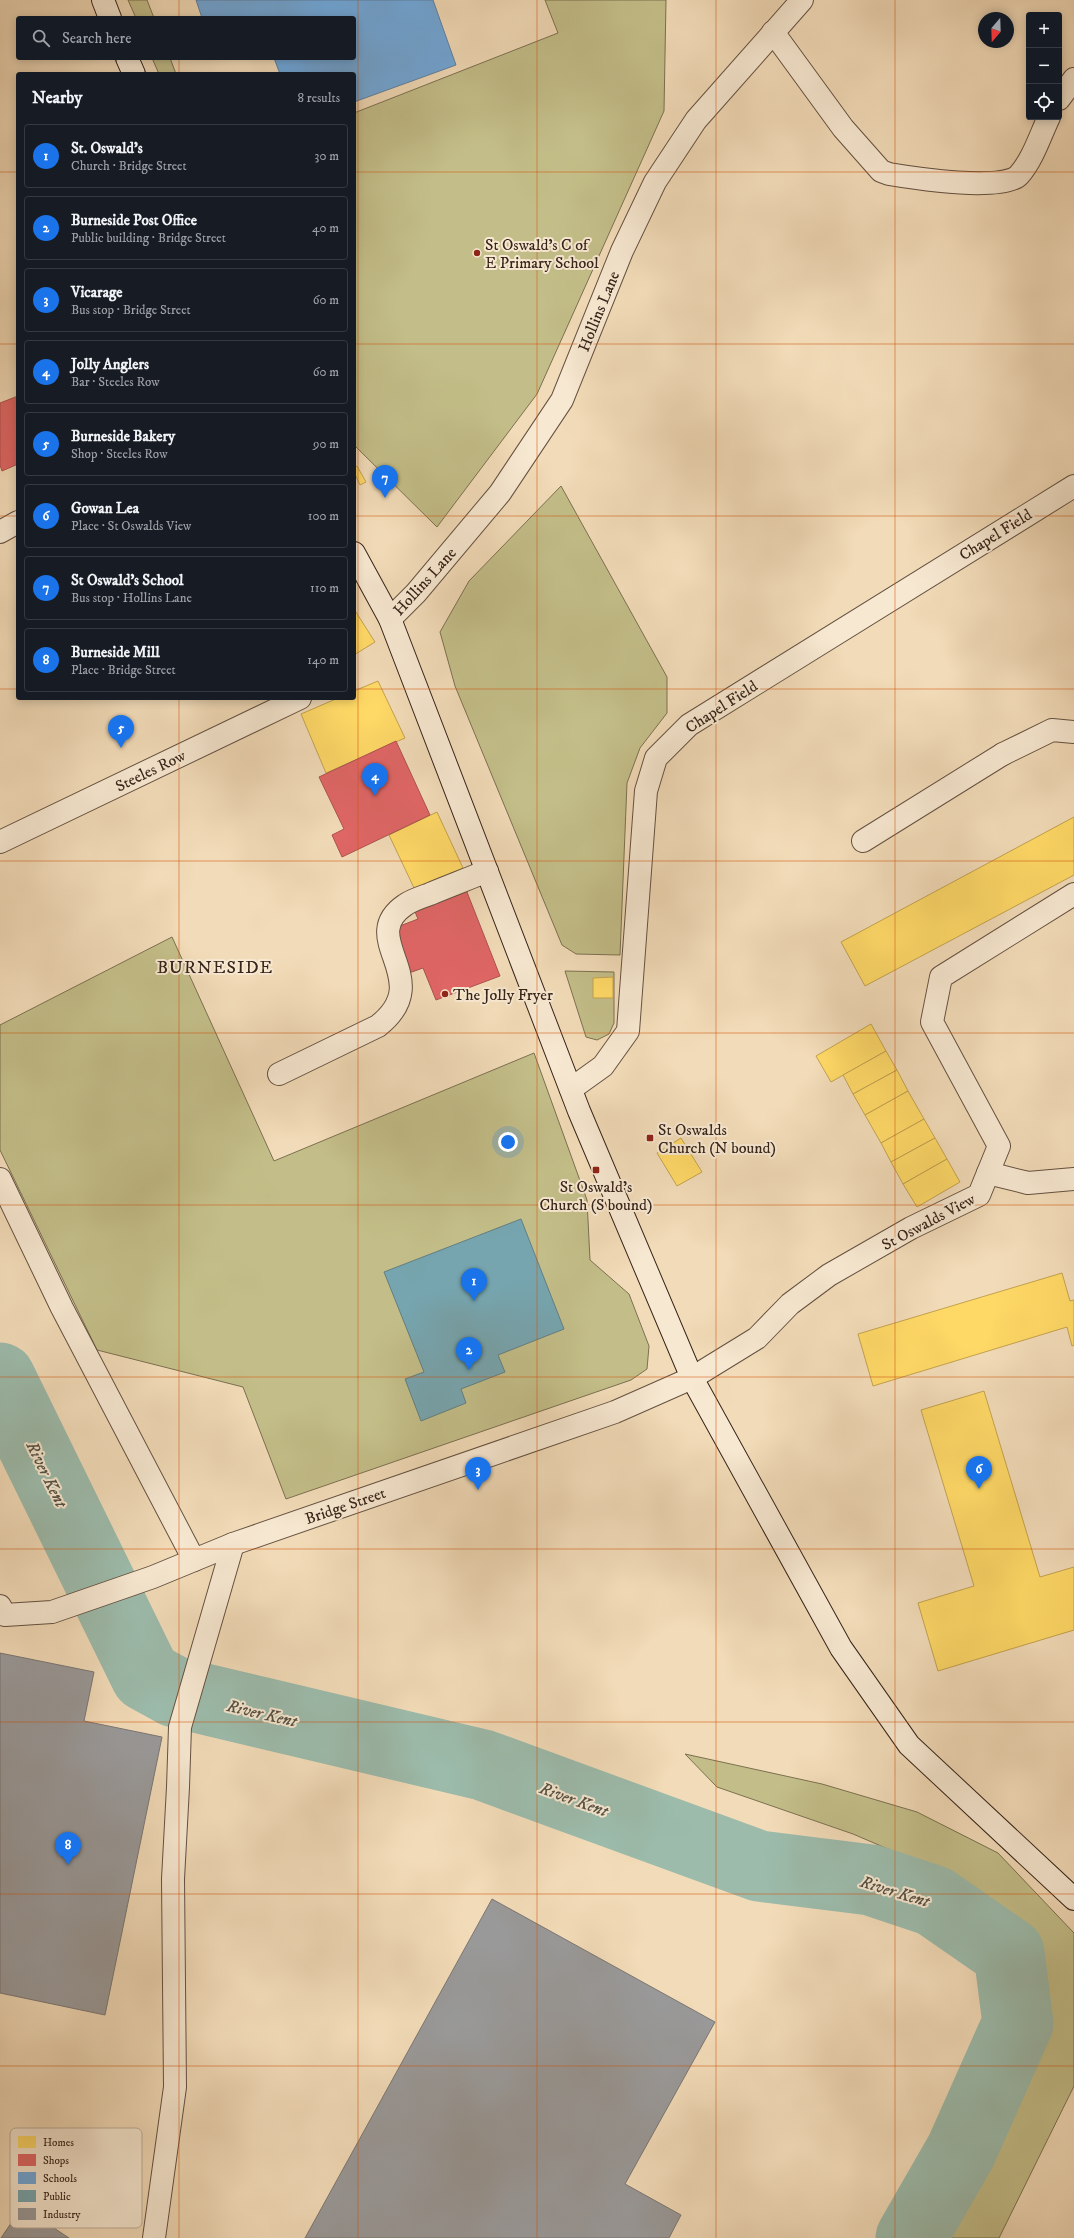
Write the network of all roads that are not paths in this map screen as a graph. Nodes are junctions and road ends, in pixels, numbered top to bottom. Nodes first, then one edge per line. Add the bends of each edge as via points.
1 (103, 0) edge
2 (802, 0) edge
3 (109, 16) edge
4 (773, 32) junction
5 (128, 60) edge
6 (133, 72) edge
7 (1074, 79) edge
8 (1062, 95) edge
9 (1048, 120) edge
10 (1074, 486) edge
11 (16, 523) edge
12 (0, 532) edge
13 (356, 557) edge
14 (390, 619) junction
15 (296, 700) edge
16 (1074, 732) edge
17 (863, 841) dead end
18 (0, 842) edge
19 (487, 871) junction
20 (1074, 894) edge
21 (279, 1074) dead end
22 (571, 1089) junction
23 (988, 1173) junction
24 (1074, 1178) edge
25 (0, 1180) edge
26 (692, 1378) junction
27 (233, 1544) junction
28 (194, 1560) junction
29 (0, 1606) edge
30 (1074, 1899) edge
31 (154, 2238) edge

1 - 3 street
2 - 4 street, Hollins Lane
4 - 9 street via 843,128 881,171 889,174 988,184 1008,181 1018,176 1028,162
4 - 14 street, Hollins Lane via 696,120 655,182 622,251 562,400 500,493 416,593
5 - 6 street
7 - 8 street
10 - 22 street, Chapel Field via 688,725 656,758 646,791 628,1031 603,1066
11 - 12 street
13 - 14 street
14 - 19 street
15 - 18 street, Steeles Row
16 - 17 street via 1052,730 1003,754
19 - 21 street via 406,904 394,917 387,928 387,936 402,986 397,1004 389,1017 378,1026
19 - 22 street
20 - 23 street, St Oswalds View via 941,977 932,1022 999,1146
22 - 26 street
23 - 24 street via 1028,1183
23 - 26 street, St Oswalds View via 979,1195 911,1228 829,1275 790,1304 757,1338
25 - 28 street via 62,1308
26 - 27 street, Bridge Street via 615,1412
26 - 30 street via 842,1648 909,1746
27 - 28 street, Bridge Street
27 - 31 street via 180,1727 173,1879 175,2088
28 - 29 street, Bridge Street via 52,1612 5,1615

